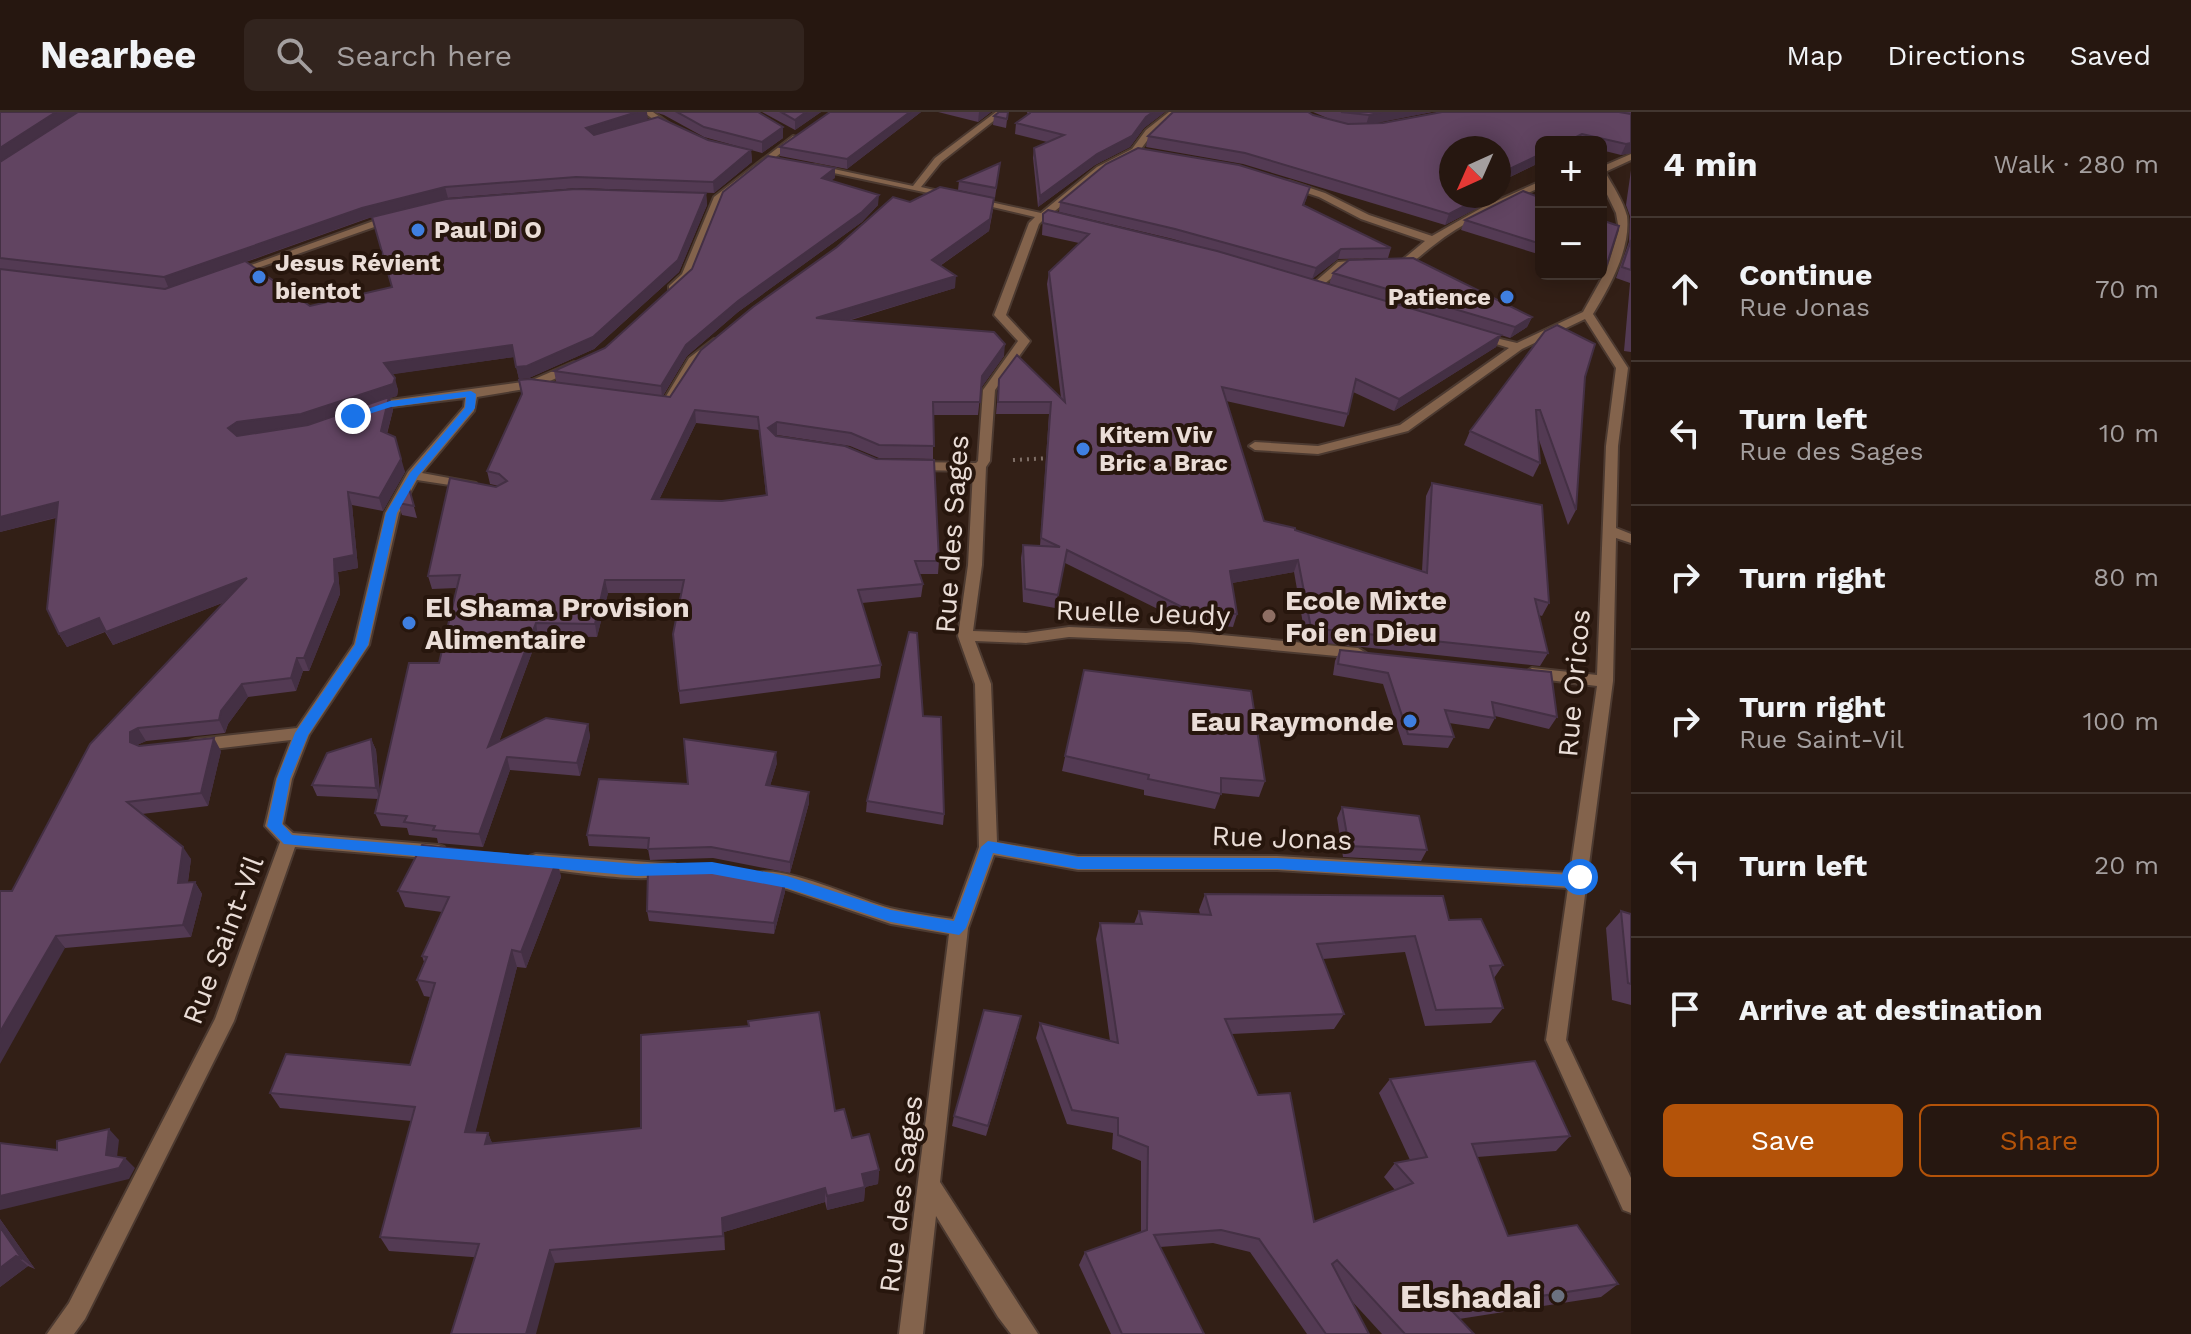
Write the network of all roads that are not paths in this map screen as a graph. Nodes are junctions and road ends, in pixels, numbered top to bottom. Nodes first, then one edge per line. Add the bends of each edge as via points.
1 (647, 112) edge
2 (1001, 112) edge
3 (1174, 112) edge
4 (686, 134) edge
5 (796, 134) edge
6 (1631, 157) edge
7 (805, 167) edge
8 (1607, 168) edge
9 (1285, 183) edge
10 (1607, 185) edge
11 (901, 186) junction
12 (1535, 187) edge
13 (915, 189) junction
14 (892, 201) edge
15 (405, 213) edge
16 (1048, 217) junction
17 (1432, 240) junction
18 (228, 276) edge
19 (1299, 282) edge
20 (1314, 287) junction
21 (1328, 291) edge
22 (665, 295) edge
23 (1587, 314) junction
24 (1459, 330) edge
25 (724, 333) edge
26 (1518, 347) junction
27 (587, 360) edge
28 (533, 384) junction
29 (560, 389) edge
30 (471, 394) junction
31 (654, 402) edge
32 (353, 416) edge
33 (1255, 446) dead end
34 (982, 464) junction
35 (906, 466) edge
36 (413, 475) junction
37 (485, 490) edge
38 (1609, 530) junction
39 (1631, 539) edge
40 (965, 636) junction
41 (1375, 655) edge
42 (1513, 670) edge
43 (1605, 681) junction
44 (302, 733) junction
45 (177, 747) edge
46 (289, 840) junction
47 (988, 847) junction
48 (460, 854) edge
49 (520, 859) edge
50 (682, 869) edge
51 (742, 874) edge
52 (1576, 881) junction
53 (959, 928) junction
54 (928, 1183) junction
55 (1631, 1202) edge
56 (59, 1334) edge
57 (911, 1334) edge
58 (1026, 1334) edge

1 - 4 street via 654,123
2 - 13 street via 938,160
3 - 16 street, Rue des Sages via 1149,132 1141,152 1100,169
5 - 22 street via 710,199 687,275
6 - 8 street
7 - 11 street
9 - 17 street
10 - 23 street via 1623,232 1612,270
11 - 13 street
11 - 14 street
12 - 17 street via 1483,209
13 - 16 street
15 - 18 street
16 - 34 street, Rue des Sages via 1034,223 1000,315 1024,341 989,390
17 - 20 street via 1404,264 1342,264
19 - 20 street
20 - 21 street
23 - 26 street
23 - 38 street, Rue Oricos via 1622,368
24 - 26 street
25 - 31 street via 693,360 668,404
26 - 33 street via 1404,428 1318,450
27 - 28 street
28 - 29 street
28 - 30 street
30 - 32 street via 390,404
30 - 36 street, Rue Saint-Vil via 470,408
34 - 35 street
34 - 40 street, Rue des Sages
36 - 37 street
36 - 44 street, Rue Saint-Vil via 392,513 361,645
38 - 39 street
38 - 43 street, Rue Oricos
40 - 41 street, Ruelle Jeudy via 1026,638 1069,632 1189,637
40 - 47 street, Rue des Sages via 983,684
42 - 43 street
43 - 52 street, Rue Oricos
44 - 45 street
44 - 46 street, Rue Saint-Vil via 274,826
46 - 48 street
46 - 56 street, Rue Saint-Vil via 224,1021 77,1311
47 - 52 street, Rue Jonas via 1078,863 1277,863
47 - 53 street, Rue des Sages
49 - 50 street
51 - 53 street via 787,882 891,916
52 - 55 street, Rue Oricos via 1556,1040
53 - 54 street, Rue des Sages
54 - 57 street, Rue des Sages
54 - 58 street

